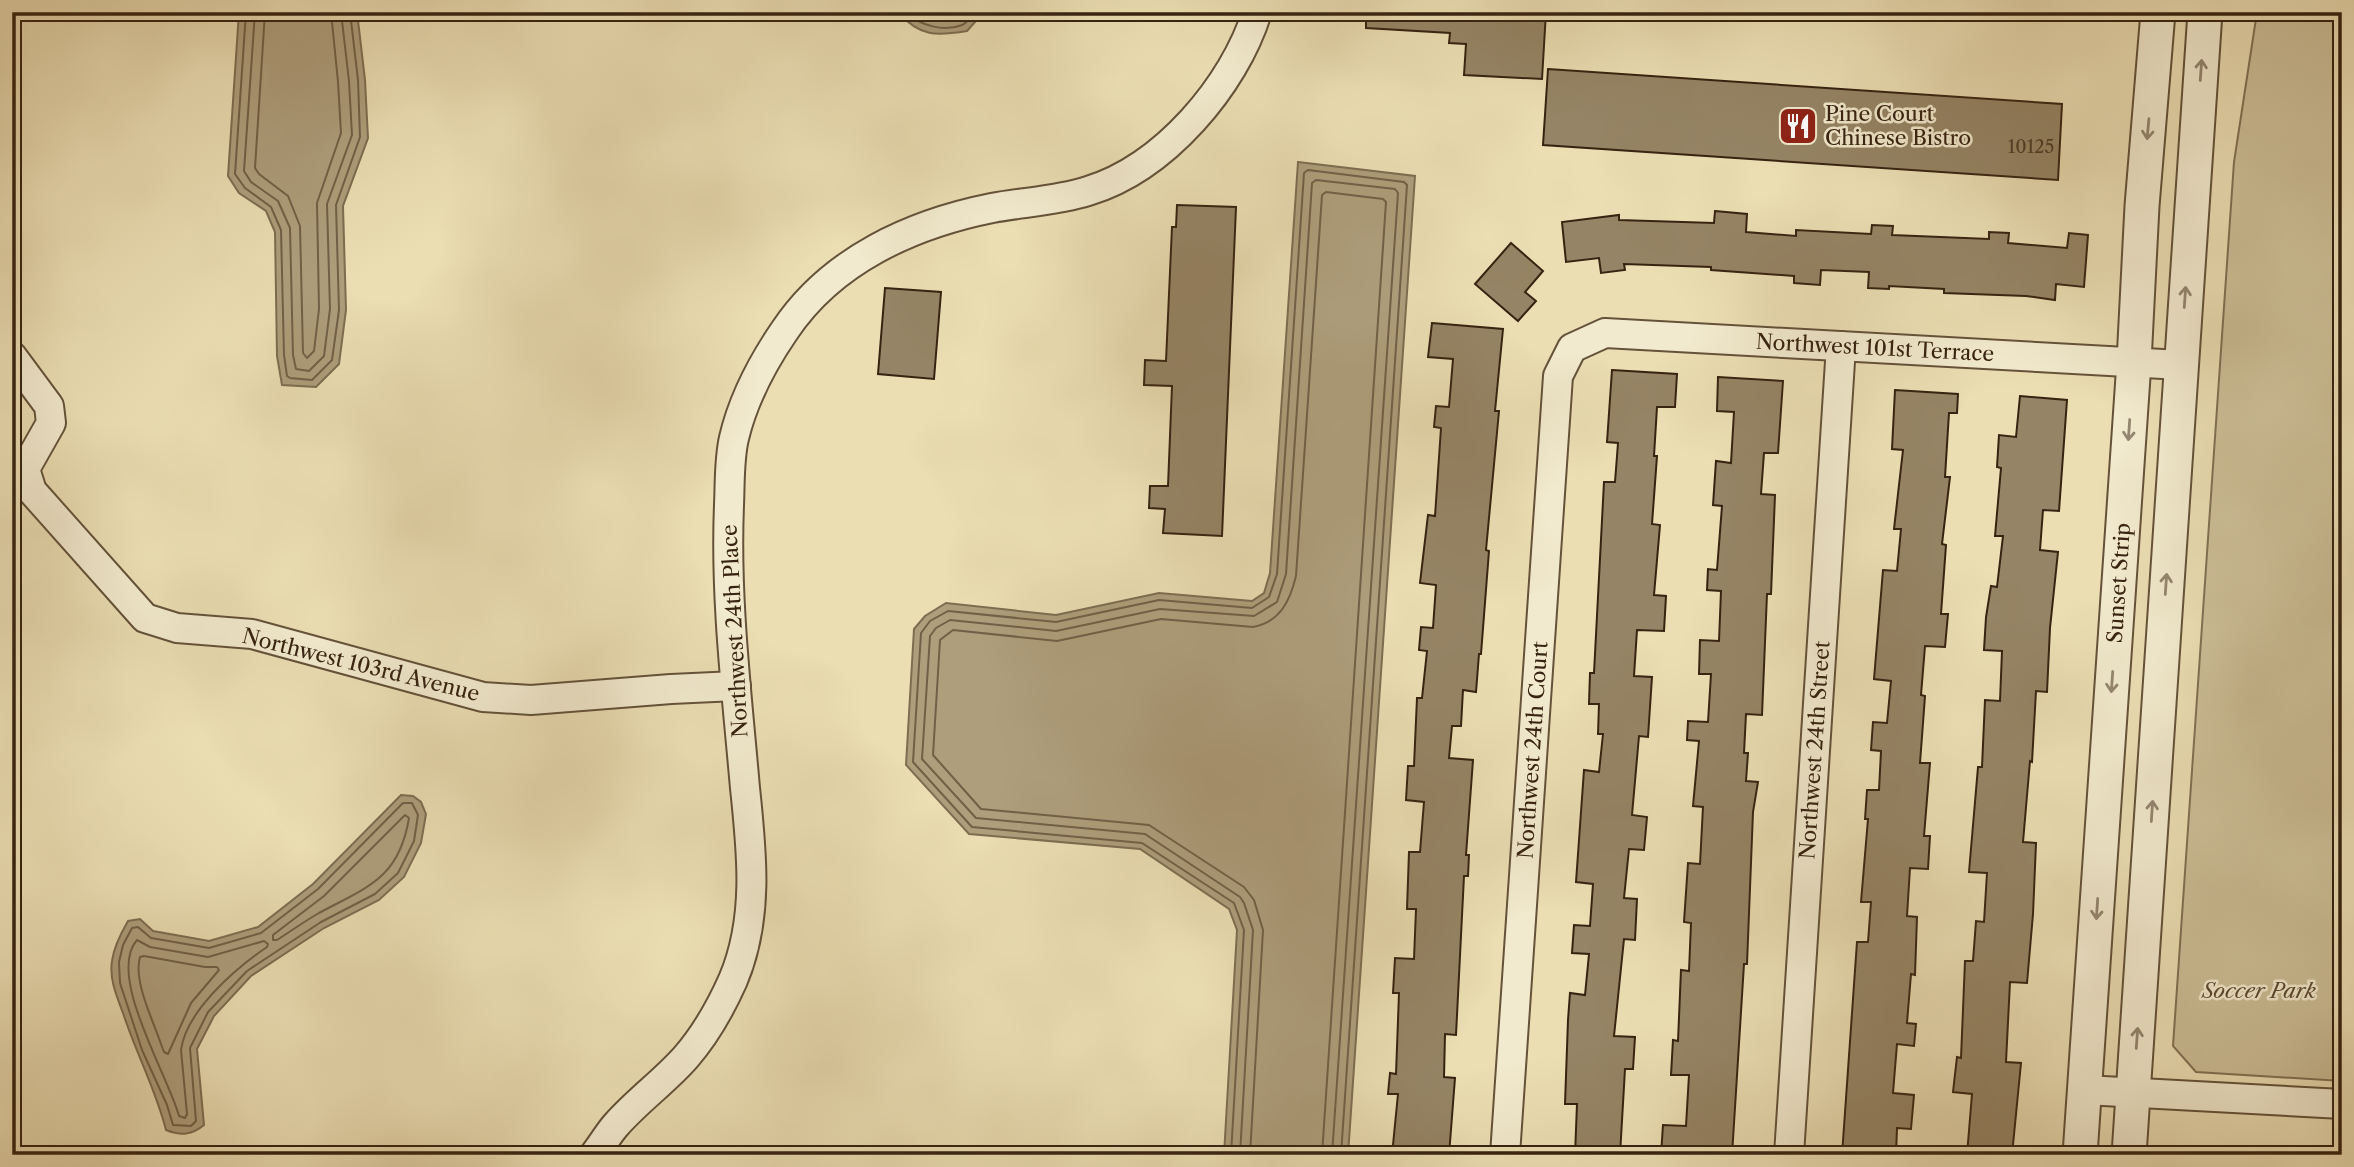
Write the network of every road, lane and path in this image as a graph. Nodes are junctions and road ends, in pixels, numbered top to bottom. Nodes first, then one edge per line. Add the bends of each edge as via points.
1 (1256, 12) edge
2 (2158, 12) edge
3 (2205, 12) edge
4 (1841, 346) junction
5 (1572, 348) joint
6 (12, 356) edge
7 (2134, 362) junction
8 (2180, 365) junction
9 (736, 686) junction
10 (2085, 1090) junction
11 (2133, 1093) junction
12 (2342, 1104) edge
13 (594, 1155) edge
14 (1505, 1155) edge
15 (1789, 1155) edge
16 (2080, 1155) edge
17 (2129, 1155) edge

1 - 9 street, Northwest 24th Place via 1240,57 1198,117 1151,157 1092,190 934,223 882,245 819,288 785,328 760,371 733,440 727,551
2 -> 7 street, Sunset Strip
8 -> 3 street
4 - 5 street, Northwest 101st Terrace via 1605,333
4 - 7 street, Northwest 101st Terrace
4 - 15 street, Northwest 24th Street
5 - 14 street, Northwest 24th Court via 1558,376
6 - 9 street, Northwest 103rd Avenue via 49,406 51,423 25,469 32,491 145,618 177,628 252,634 482,697 531,700
7 - 8 street, Northwest 101st Terrace
7 -> 10 street, Sunset Strip
11 -> 8 street
9 - 13 street, Northwest 24th Place via 752,892 748,932 734,979 686,1057 616,1125
10 - 11 street
10 - 16 street, Sunset Strip
11 - 12 street
11 - 17 street

